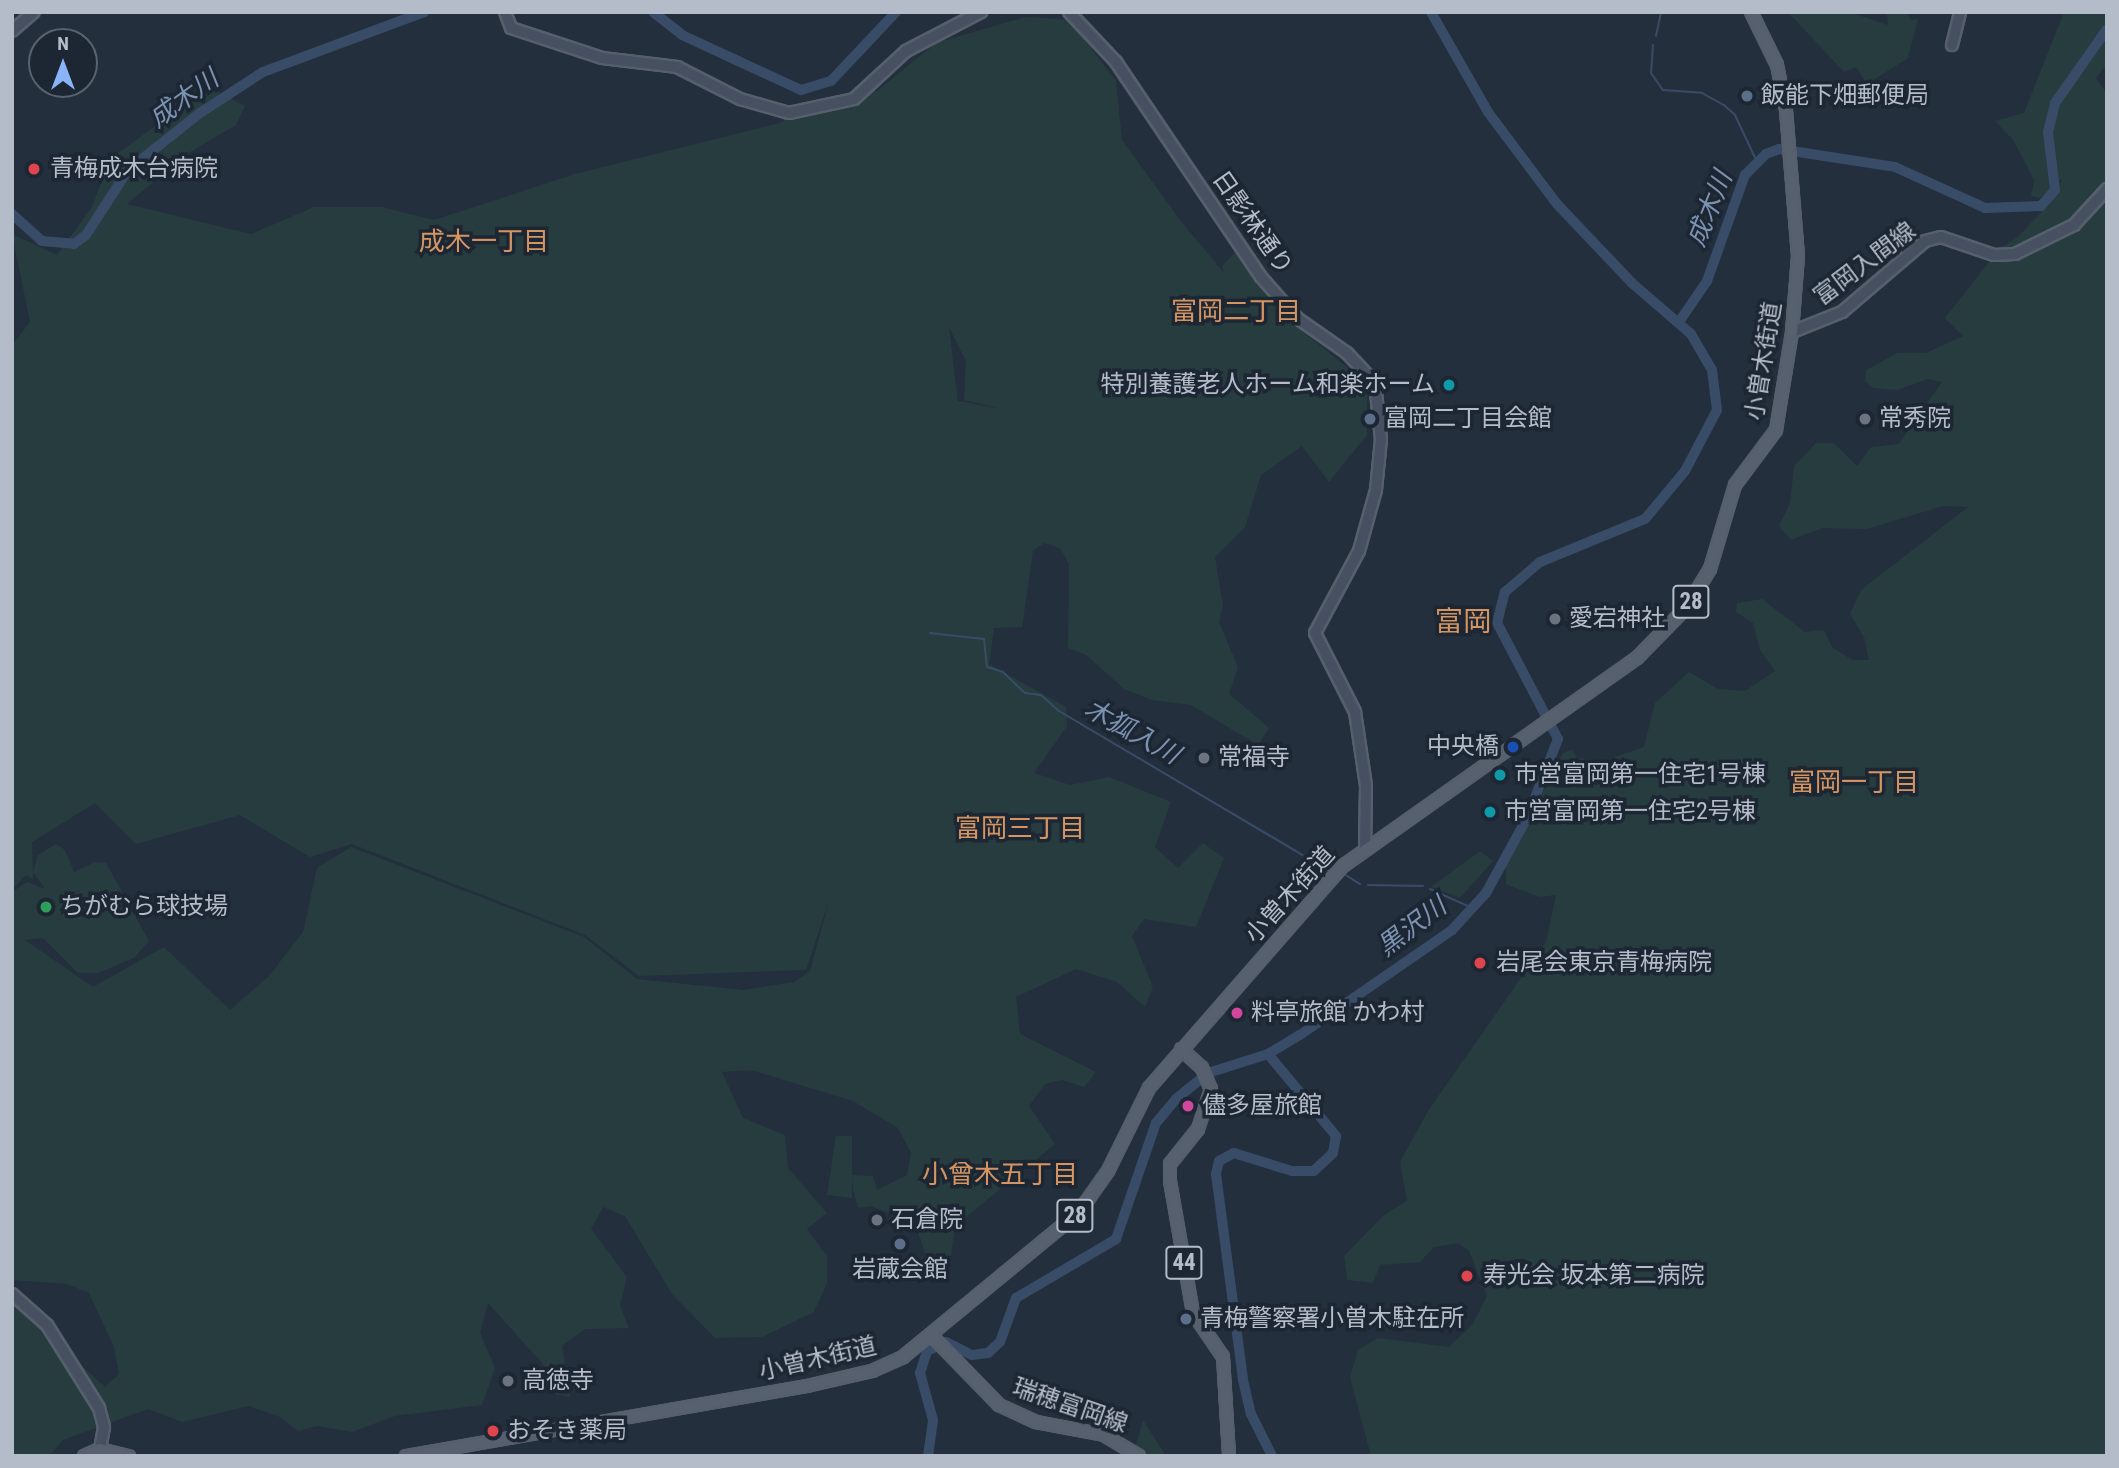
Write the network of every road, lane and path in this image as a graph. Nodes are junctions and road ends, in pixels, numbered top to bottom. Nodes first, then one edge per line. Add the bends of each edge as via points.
1 (34, 12) edge
2 (505, 12) edge
3 (981, 12) edge
4 (1069, 12) edge
5 (1751, 12) edge
6 (1960, 12) edge
7 (12, 31) edge
8 (1952, 45) dead end
9 (2107, 189) edge
10 (1792, 332) junction
11 (1364, 848) junction
12 (1181, 1049) junction
13 (12, 1294) edge
14 (932, 1337) junction
15 (100, 1449) junction
16 (83, 1456) edge
17 (129, 1456) edge
18 (406, 1456) edge
19 (1139, 1456) edge
20 (1229, 1456) edge

1 - 7 street
2 - 3 street via 508,27 592,55 677,66 740,99 802,113 855,99 906,51
4 - 11 street, 日影林通り via 1116,62 1261,277 1297,318 1353,358 1375,383 1381,439 1377,490 1359,551 1315,633 1355,712 1366,786
5 - 10 main road, 小曽木街道 / 28 via 1782,80 1798,256
6 - 8 street
9 - 10 street, 富岡入間線 via 2074,225 2015,254 1994,255 1941,237 1925,241 1838,316
10 - 11 main road, 小曽木街道 / 28 via 1780,420 1735,485 1701,588 1637,658
11 - 12 main road, 小曽木街道 / 28
12 - 14 main road, 小曽木街道 / 28 via 1141,1100 1108,1171 1079,1212
12 - 20 main road, 44 via 1205,1072 1210,1093 1200,1124 1176,1150 1169,1173 1193,1313 1223,1357
13 - 15 street via 47,1325 99,1408 104,1423
14 - 18 main road, 小曽木街道 / 28 via 899,1359 859,1375
14 - 19 main road, 瑞穂富岡線 via 979,1391 1006,1409 1036,1422 1104,1436
15 - 16 main road
15 - 17 main road

